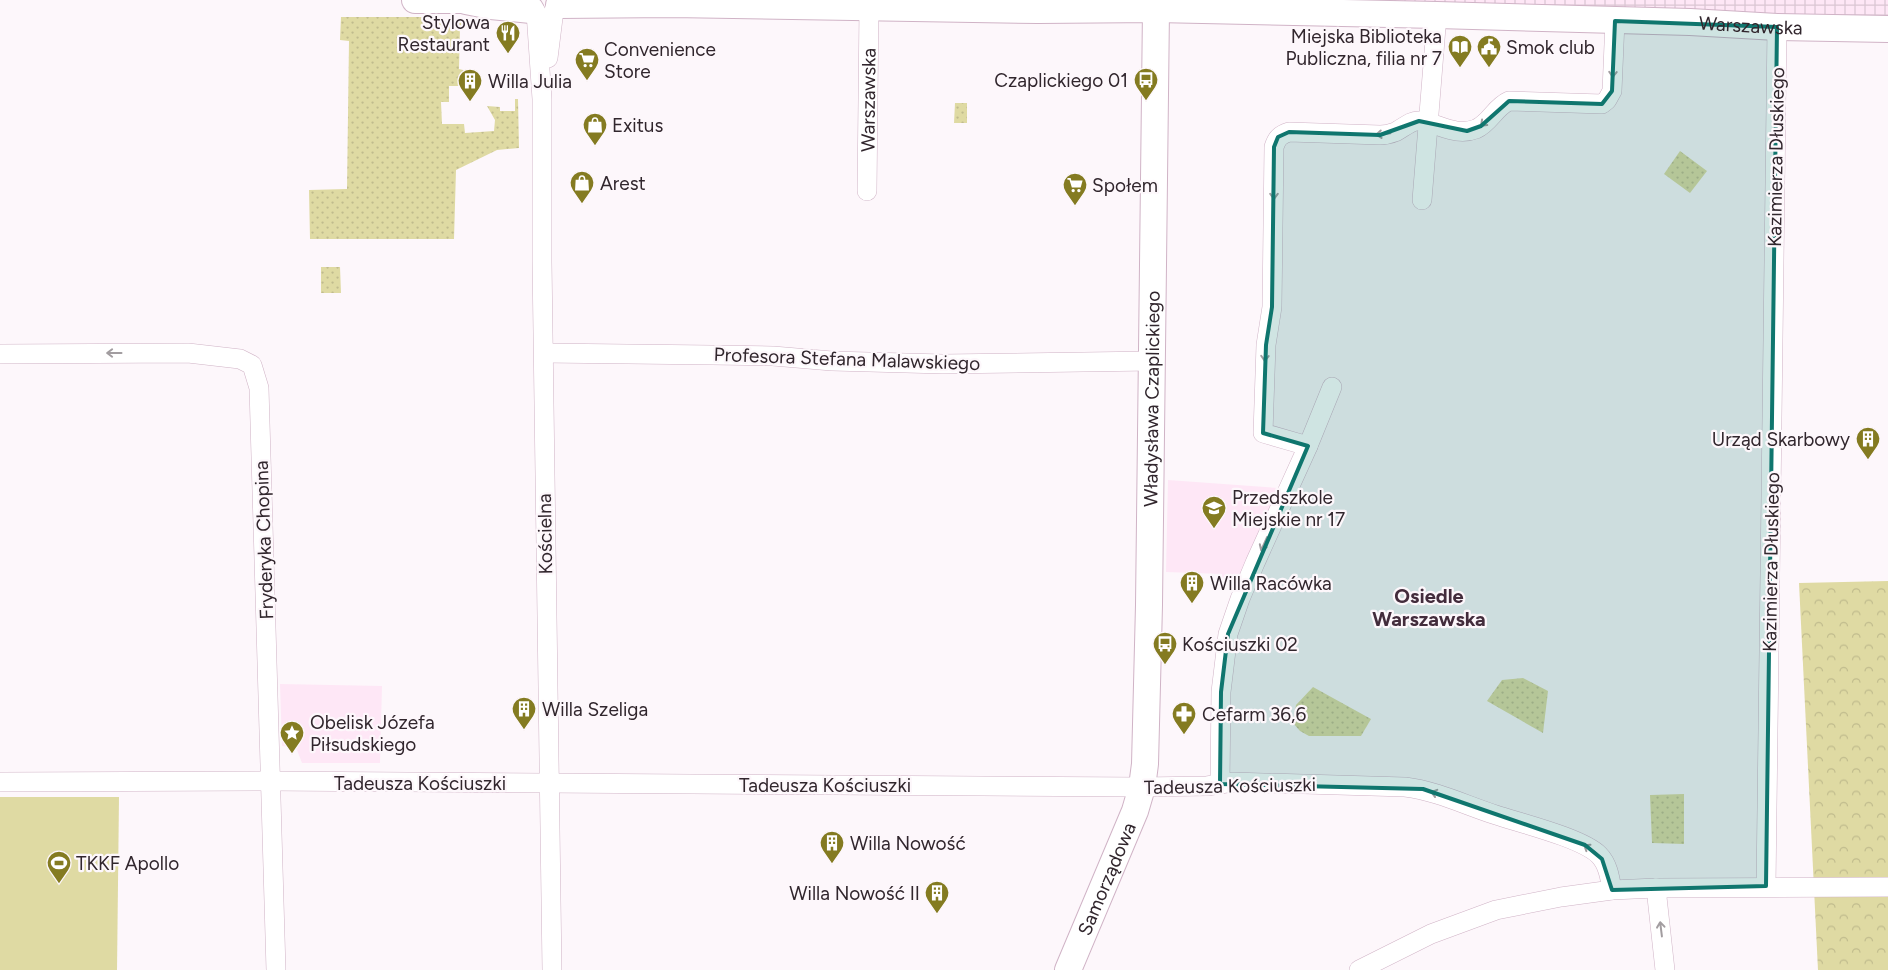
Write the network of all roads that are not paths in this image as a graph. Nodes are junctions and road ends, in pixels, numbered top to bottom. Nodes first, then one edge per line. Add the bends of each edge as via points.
1 (415, 0) edge
2 (467, 0) edge
3 (626, 2) edge
4 (544, 6) edge
5 (869, 7) junction
6 (1156, 9) junction
7 (1437, 15) junction
8 (1615, 21) junction
9 (1777, 28) junction
10 (1888, 29) edge
11 (1429, 124) junction
12 (867, 191) dead end
13 (1422, 200) dead end
14 (544, 353) junction
15 (0, 354) edge
16 (1151, 361) junction
17 (1332, 388) dead end
18 (1308, 446) junction
19 (0, 782) edge
20 (270, 782) junction
21 (549, 783) junction
22 (1220, 784) junction
23 (1142, 787) junction
24 (1766, 886) junction
25 (1888, 886) edge
26 (1656, 888) junction
27 (1612, 890) junction
28 (276, 970) edge
29 (552, 970) edge
30 (1068, 970) edge
31 (1359, 970) edge
32 (1665, 970) edge

1 - 2 main road, Warszawska
2 - 4 main road, Warszawska via 491,6
3 - 4 main road, Warszawska
3 - 5 main road, Warszawska
4 - 14 street, Kościelna
5 - 6 main road, Warszawska
5 - 12 street, Warszawska
6 - 7 main road, Warszawska
6 - 16 main road, Władysława Czaplickiego
7 - 8 main road, Warszawska
7 - 11 street
8 - 9 main road, Warszawska
8 -> 11 street via 1612,91 1602,104 1508,102 1476,129 1457,131
9 - 10 main road, Warszawska
9 - 24 street, Kazimierza Dłuskiego
11 - 13 street
11 -> 18 street via 1416,121 1380,135 1289,132 1276,141 1272,307 1266,345 1263,433
14 - 16 street, Profesora Stefana Malawskiego via 738,355 943,364
14 - 21 street, Kościelna
20 -> 15 street, Fryderyka Chopina via 259,388 252,365 240,359 197,354
16 - 23 main road, Władysława Czaplickiego via 1149,605
17 - 18 street
18 -> 22 street via 1255,563 1228,634 1221,692
19 - 20 street, Tadeusza Kościuszki
20 - 21 street, Tadeusza Kościuszki
20 - 28 street, Fryderyka Chopina
21 - 23 street, Tadeusza Kościuszki
21 - 29 street, Kościelna
22 - 23 street, Tadeusza Kościuszki
27 -> 22 street, Tadeusza Kościuszki via 1602,859 1585,845 1429,791 1405,787
23 - 30 main road, Samorządowa via 1130,824
24 - 25 street
24 - 26 street
26 - 27 street
32 -> 26 street
27 - 31 street via 1496,910 1431,934

